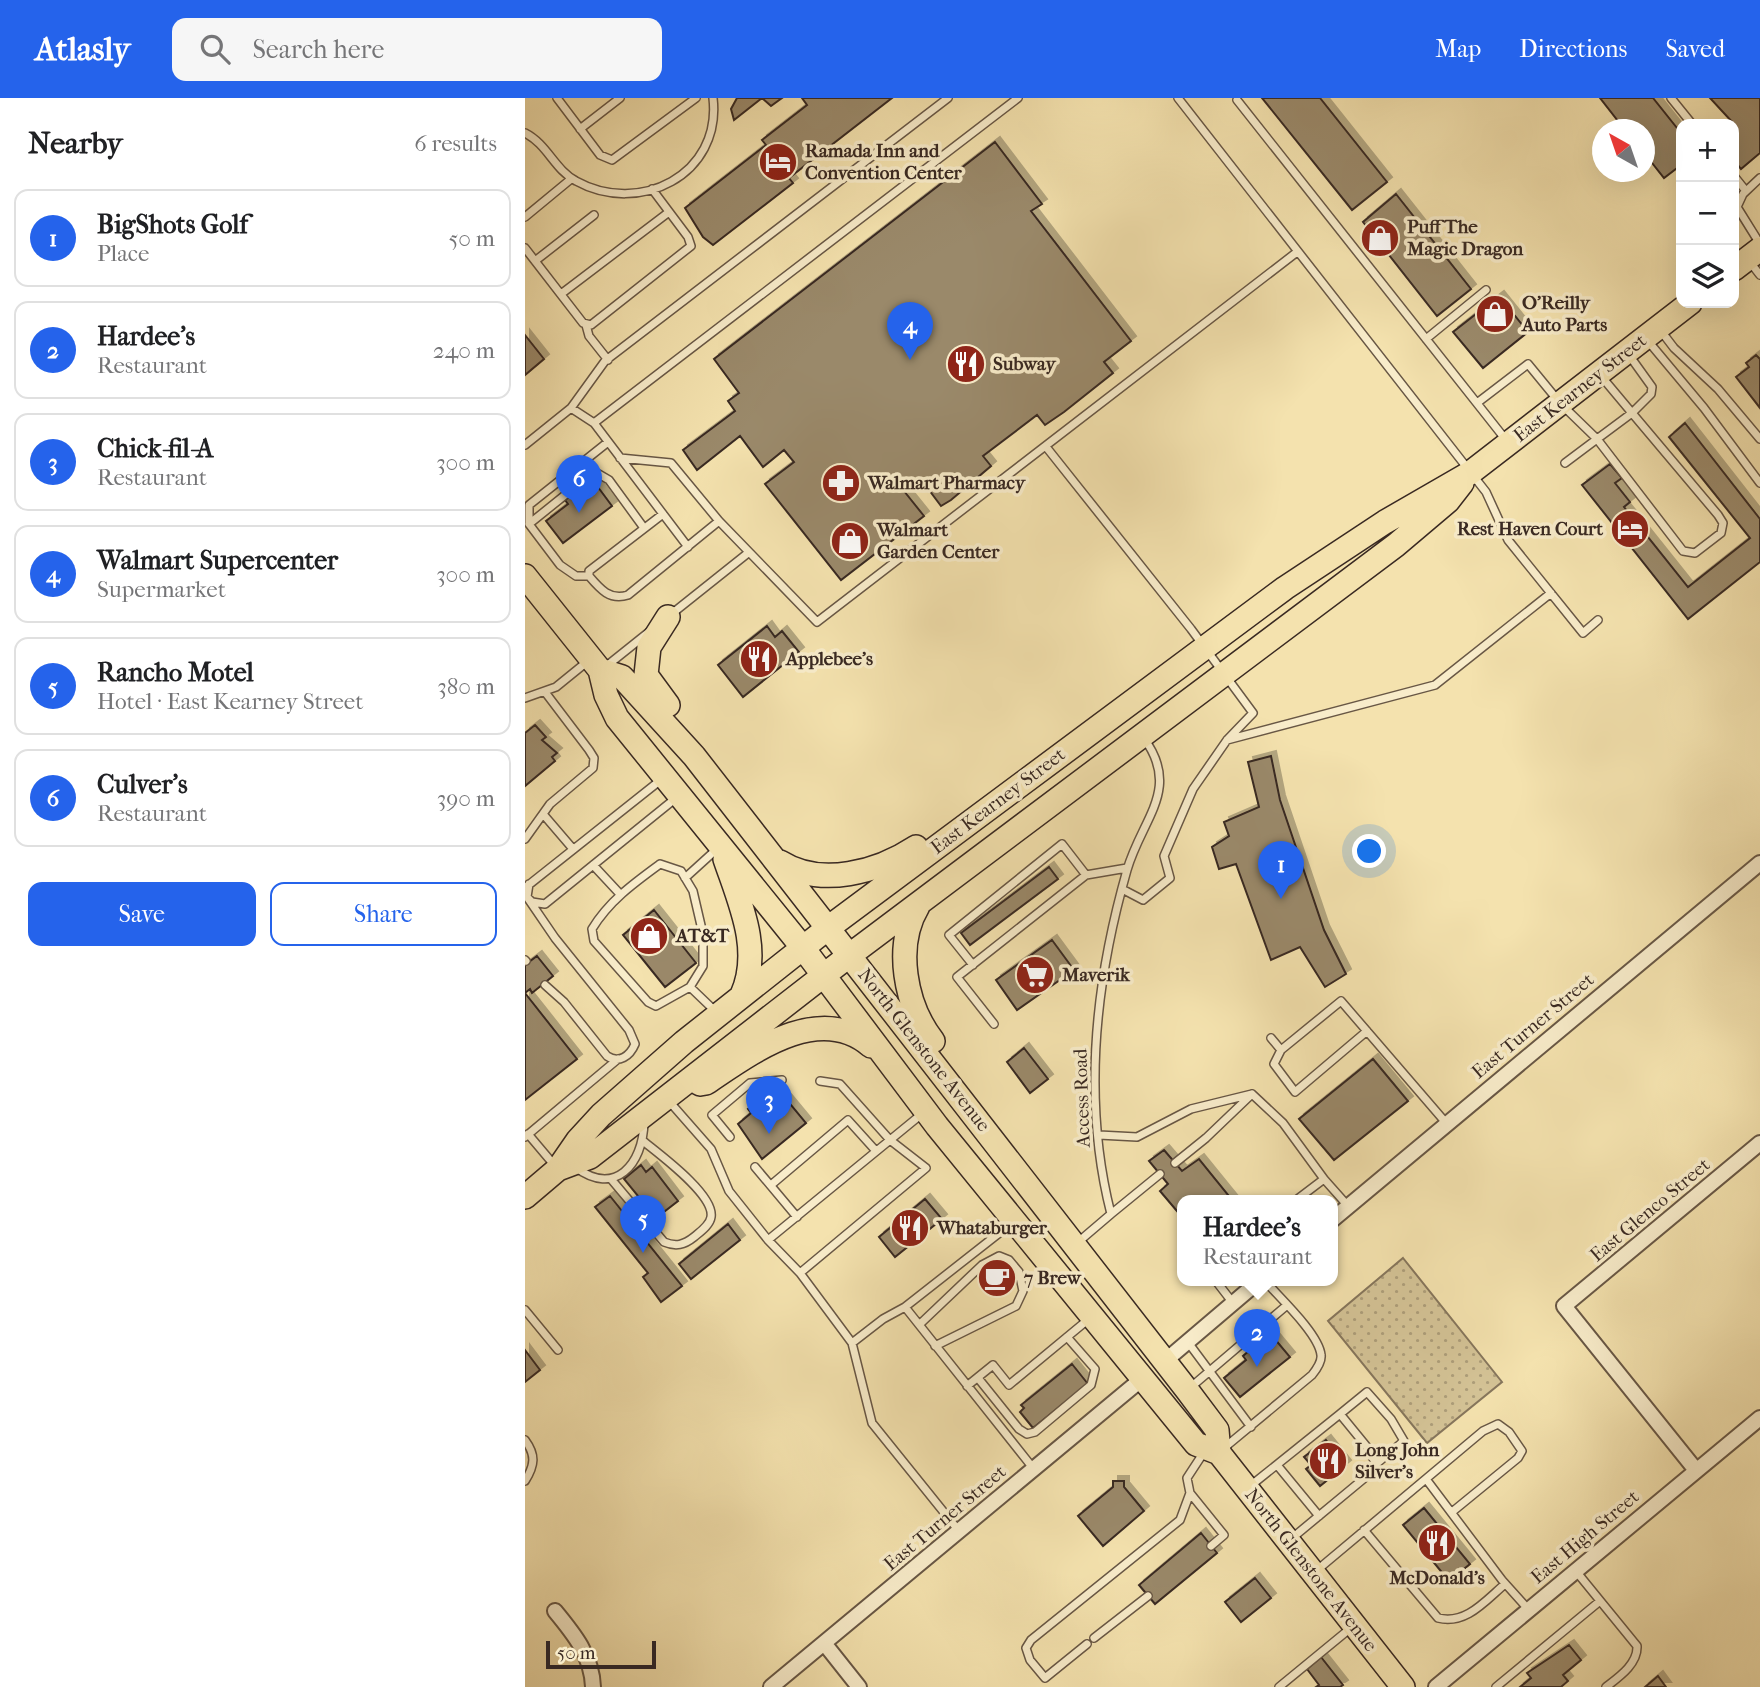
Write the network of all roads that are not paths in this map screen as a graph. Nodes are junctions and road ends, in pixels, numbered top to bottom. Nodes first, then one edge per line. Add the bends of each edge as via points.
1 (557, 98) edge
2 (620, 98) edge
3 (696, 98) edge
4 (713, 98) edge
5 (948, 98) edge
6 (1018, 98) edge
7 (1178, 98) edge
8 (1671, 98) edge
9 (1237, 100) dead end
10 (1688, 119) edge
11 (580, 129) junction
12 (525, 133) edge
13 (571, 179) junction
14 (1759, 181) edge
15 (1739, 182) edge
16 (652, 189) junction
17 (1746, 191) junction
18 (669, 212) junction
19 (594, 215) dead end
20 (525, 217) edge
21 (525, 248) edge
22 (1297, 252) junction
23 (1752, 259) edge
24 (535, 261) junction
25 (1486, 290) dead end
26 (561, 294) junction
27 (1683, 308) edge
28 (586, 325) junction
29 (1652, 332) junction
30 (1426, 339) junction
31 (1627, 352) junction
32 (608, 360) junction
33 (1599, 373) junction
34 (1477, 403) junction
35 (1560, 403) junction
36 (571, 408) junction
37 (1632, 413) junction
38 (594, 423) junction
39 (1597, 439) junction
40 (1760, 439) edge
41 (608, 442) junction
42 (1508, 443) junction
43 (525, 445) edge
44 (1047, 448) junction
45 (620, 458) junction
46 (1565, 463) dead end
47 (1470, 473) junction
48 (1760, 483) edge
49 (663, 514) junction
50 (719, 521) junction
51 (529, 524) junction
52 (644, 528) junction
53 (688, 547) junction
54 (748, 553) junction
55 (525, 576) edge
56 (589, 576) junction
57 (1551, 593) junction
58 (668, 617) junction
59 (1598, 620) dead end
60 (1204, 647) junction
61 (596, 664) junction
62 (1172, 670) junction
63 (1225, 674) junction
64 (545, 692) junction
65 (525, 698) edge
66 (1142, 737) junction
67 (1227, 740) junction
68 (665, 776) junction
69 (719, 788) junction
70 (680, 795) junction
71 (543, 814) junction
72 (525, 839) edge
73 (721, 846) junction
74 (573, 849) junction
75 (774, 859) junction
76 (1760, 863) edge
77 (593, 865) junction
78 (1127, 868) junction
79 (1086, 875) junction
80 (685, 878) junction
81 (527, 886) edge
82 (1122, 889) junction
83 (620, 894) junction
84 (527, 897) junction
85 (920, 904) junction
86 (828, 928) junction
87 (803, 948) junction
88 (850, 955) junction
89 (973, 965) junction
90 (824, 975) junction
91 (545, 985) dead end
92 (690, 987) junction
93 (742, 995) junction
94 (718, 1014) junction
95 (994, 1024) dead end
96 (1367, 1031) junction
97 (1271, 1038) dead end
98 (1281, 1050) junction
99 (618, 1059) junction
100 (887, 1059) junction
101 (782, 1080) dead end
102 (820, 1081) dead end
103 (671, 1092) junction
104 (1252, 1094) junction
105 (926, 1110) junction
106 (644, 1114) junction
107 (1447, 1125) junction
108 (1099, 1135) junction
109 (527, 1136) edge
110 (730, 1137) dead end
111 (890, 1140) junction
112 (643, 1142) junction
113 (1760, 1143) edge
114 (876, 1151) junction
115 (1175, 1163) dead end
116 (755, 1167) dead end
117 (562, 1168) junction
118 (1160, 1174) dead end
119 (611, 1179) junction
120 (1324, 1179) junction
121 (771, 1185) junction
122 (1303, 1195) edge
123 (525, 1197) edge
124 (1349, 1207) junction
125 (1111, 1214) junction
126 (1338, 1215) edge
127 (797, 1217) junction
128 (1055, 1220) junction
129 (1014, 1222) junction
130 (768, 1240) junction
131 (1074, 1245) junction
132 (800, 1273) junction
133 (1220, 1286) edge
134 (1253, 1286) edge
135 (1269, 1286) edge
136 (1071, 1289) junction
137 (1233, 1303) junction
138 (1286, 1306) junction
139 (905, 1307) junction
140 (525, 1310) edge
141 (1093, 1316) junction
142 (919, 1324) junction
143 (1067, 1337) junction
144 (1187, 1341) junction
145 (852, 1343) junction
146 (935, 1346) junction
147 (558, 1350) dead end
148 (1165, 1361) junction
149 (1211, 1370) junction
150 (978, 1378) junction
151 (1143, 1378) junction
152 (967, 1386) junction
153 (1187, 1390) junction
154 (1340, 1414) junction
155 (1760, 1418) edge
156 (1251, 1427) junction
157 (525, 1440) edge
158 (1214, 1444) junction
159 (1375, 1464) junction
160 (1277, 1465) junction
161 (1034, 1469) junction
162 (1695, 1469) junction
163 (1426, 1479) junction
164 (525, 1481) edge
165 (1247, 1489) junction
166 (1190, 1493) junction
167 (1452, 1512) junction
168 (1319, 1516) junction
169 (1364, 1530) junction
170 (959, 1531) junction
171 (1287, 1541) junction
172 (1211, 1546) dead end
173 (1575, 1570) junction
174 (1313, 1573) junction
175 (1505, 1584) junction
176 (1148, 1596) dead end
177 (1600, 1601) junction
178 (1528, 1609) junction
179 (555, 1611) dead end
180 (1354, 1625) junction
181 (1094, 1638) dead end
182 (824, 1643) junction
183 (1087, 1644) dead end
184 (593, 1687) edge
185 (771, 1687) edge
186 (859, 1687) edge
187 (1279, 1687) edge
188 (1403, 1687) edge
189 (1436, 1687) edge
190 (1496, 1687) edge
191 (1606, 1687) edge

1 - 11 lane
2 - 11 lane
3 - 11 lane via 612,160 600,155
4 - 16 lane via 715,124 705,153 685,172
5 - 32 lane
6 - 38 lane
7 - 22 lane
8 - 10 lane
9 - 30 lane
12 - 13 lane via 541,144
13 - 16 lane via 611,193
13 - 20 lane
14 - 17 lane
15 - 17 lane
16 - 18 lane
17 - 23 lane via 1737,207
18 - 26 lane
18 - 28 lane via 691,242 688,251
19 - 24 lane
21 - 24 lane
22 - 44 lane
22 - 47 lane
24 - 26 lane
25 - 30 lane
26 - 28 lane
27 - 29 main road, East Kearney Street
28 - 32 lane
29 - 31 main road, East Kearney Street
29 - 40 lane via 1718,389
29 - 48 lane
30 - 34 lane
31 - 33 main road, East Kearney Street
31 - 37 lane via 1652,387
32 - 36 lane
33 - 35 main road, East Kearney Street
33 - 37 lane
34 - 35 lane via 1528,363
34 - 42 lane
35 - 39 lane
35 - 42 main road, East Kearney Street
36 - 38 lane
36 - 43 lane
37 - 39 lane
37 - 39 lane via 1723,523 1721,533 1701,550 1688,553 1677,544
38 - 41 lane
39 - 46 lane
41 - 45 lane
41 - 51 lane via 529,505
42 - 47 main road, East Kearney Street
44 - 54 lane via 817,622
44 - 60 lane
45 - 49 lane
45 - 50 lane via 671,463
47 - 57 lane via 1486,492 1508,540
47 - 60 main road, East Kearney Street via 1385,522
47 - 63 main road, East Kearney Street via 1448,501 1396,545
49 - 52 lane
49 - 53 lane
50 - 53 lane
50 - 54 lane
51 - 52 lane via 597,474 609,480
51 - 56 lane via 567,573
52 - 56 lane via 589,570
53 - 56 lane via 619,598 602,592
54 - 58 lane
55 - 61 main road, North Glenstone Avenue
57 - 59 lane via 1583,633
57 - 67 lane via 1435,685
58 - 61 lane
58 - 69 main road via 649,647 646,675 692,736
60 - 62 main road, East Kearney Street
60 - 63 lane
61 - 64 lane
61 - 68 main road, North Glenstone Avenue via 617,718
61 - 69 main road, North Glenstone Avenue via 622,677 652,707
62 - 75 main road via 1077,725 926,840 888,863 852,873 811,874
62 - 86 main road, East Kearney Street
63 - 66 main road, East Kearney Street
63 - 67 lane via 1253,713
64 - 65 lane
64 - 71 lane via 594,758 587,775
66 - 78 lane, Access Road via 1159,766 1162,784
66 - 85 main road, East Kearney Street
67 - 82 lane via 1193,789 1169,842 1164,856 1170,878 1143,900
68 - 70 main road, North Glenstone Avenue
68 - 74 lane
69 - 75 main road, North Glenstone Avenue
70 - 73 main road, North Glenstone Avenue
70 - 77 lane
71 - 72 lane
71 - 74 lane
73 - 80 lane
73 - 87 main road, North Glenstone Avenue
73 - 93 main road via 749,936 750,973
74 - 81 lane
75 - 86 main road, North Glenstone Avenue
76 - 107 street, East Turner Street
77 - 83 lane
77 - 84 lane via 545,904
78 - 79 lane
78 - 82 lane, Access Road
79 - 89 lane
79 - 89 lane via 1062,844 949,935
80 - 83 lane via 681,871 660,864
80 - 92 lane via 693,891 703,934 703,966
81 - 84 lane
82 - 108 lane, Access Road via 1100,982 1093,1070
83 - 92 lane via 592,929 594,941 656,1006
84 - 99 lane via 634,1038 632,1050
85 - 88 main road, East Kearney Street
85 - 128 main road via 904,941 918,1020 1025,1160
86 - 87 main road, East Kearney Street
86 - 88 main road, North Glenstone Avenue
87 - 90 main road, North Glenstone Avenue
87 - 93 main road, East Kearney Street
88 - 90 main road, East Kearney Street
88 - 128 main road, North Glenstone Avenue
89 - 95 lane via 957,977
90 - 100 main road, North Glenstone Avenue
90 - 103 main road, East Kearney Street
91 - 99 lane via 607,1056
92 - 94 lane
93 - 94 main road, East Kearney Street
94 - 117 main road, East Kearney Street via 601,1115 578,1140
96 - 98 lane via 1341,1001
96 - 98 lane via 1295,1092 1274,1065
96 - 107 lane
97 - 98 lane
99 - 109 lane
100 - 103 main road via 851,1033 812,1030 767,1043 706,1083
100 - 105 main road, North Glenstone Avenue
101 - 110 lane via 750,1083 712,1115
102 - 111 lane via 840,1084
103 - 106 main road, East Kearney Street
103 - 130 lane via 711,1149 729,1191
104 - 108 lane via 1191,1109 1137,1138
104 - 115 lane
104 - 120 lane via 1283,1123
105 - 111 lane
105 - 129 main road, North Glenstone Avenue
106 - 112 lane
106 - 117 main road, East Kearney Street via 590,1157
107 - 124 street, East Turner Street
108 - 125 lane, Access Road
109 - 117 lane
111 - 114 lane
111 - 132 lane via 926,1168
112 - 119 lane via 634,1162
112 - 119 lane via 700,1192 710,1208 707,1226 682,1245 664,1242
113 - 162 street, East Glenco Street via 1564,1306
114 - 121 lane via 848,1120
114 - 127 lane
116 - 121 lane
117 - 119 lane via 590,1178
117 - 123 main road, East Kearney Street
118 - 125 lane
120 - 122 lane
120 - 124 lane
121 - 127 lane
124 - 126 street, East Turner Street
125 - 131 lane
127 - 130 lane
128 - 131 main road, North Glenstone Avenue
129 - 136 main road, North Glenstone Avenue
129 - 139 lane
130 - 132 lane
131 - 148 main road, North Glenstone Avenue
132 - 145 lane
133 - 137 lane
134 - 137 street
135 - 138 lane
136 - 141 main road, North Glenstone Avenue
136 - 148 main road via 1091,1293 1143,1354
137 - 144 street
138 - 149 lane
138 - 156 lane via 1306,1328 1322,1354 1321,1362
139 - 142 lane
139 - 145 lane
140 - 147 lane
141 - 143 lane
141 - 151 main road, North Glenstone Avenue
142 - 146 lane
142 - 146 lane via 982,1265 999,1256 1019,1272 1023,1291 1016,1306
143 - 150 lane via 1010,1385 993,1365
143 - 150 lane via 1095,1369 1094,1377 1091,1385 1035,1432 1019,1429
144 - 148 street
144 - 149 lane
145 - 170 lane via 872,1423
146 - 152 lane
148 - 153 main road, North Glenstone Avenue
149 - 153 lane
149 - 156 lane
150 - 152 lane
151 - 158 main road, North Glenstone Avenue via 1158,1381
151 - 161 street, East Turner Street
152 - 161 lane
153 - 158 main road, North Glenstone Avenue
154 - 159 lane
154 - 159 lane via 1367,1392 1391,1419 1404,1441
154 - 160 lane
155 - 162 street, East High Street
156 - 158 lane
157 - 164 lane via 534,1463
158 - 165 main road, North Glenstone Avenue
158 - 166 lane via 1195,1462 1187,1478
159 - 168 lane via 1373,1471
160 - 165 lane
160 - 168 lane
161 - 170 street, East Turner Street
162 - 173 street, East High Street
163 - 167 lane
163 - 167 lane via 1483,1431 1498,1424 1509,1432 1522,1451 1518,1458
163 - 169 lane
165 - 171 main road, North Glenstone Avenue
166 - 172 lane via 1224,1535
166 - 183 lane via 1180,1520 1026,1648 1045,1678
167 - 175 lane
168 - 171 lane
169 - 174 lane
169 - 175 lane via 1438,1618 1463,1618
170 - 182 street, East Turner Street
171 - 174 main road, North Glenstone Avenue
173 - 177 lane
173 - 178 street, East High Street
174 - 180 main road, North Glenstone Avenue
175 - 178 lane
176 - 181 lane
177 - 190 lane
177 - 191 lane via 1637,1646 1637,1655
178 - 189 street, East High Street
179 - 184 street via 579,1641 592,1671
180 - 187 lane
180 - 188 main road, North Glenstone Avenue
182 - 185 street, East Turner Street
182 - 186 street

